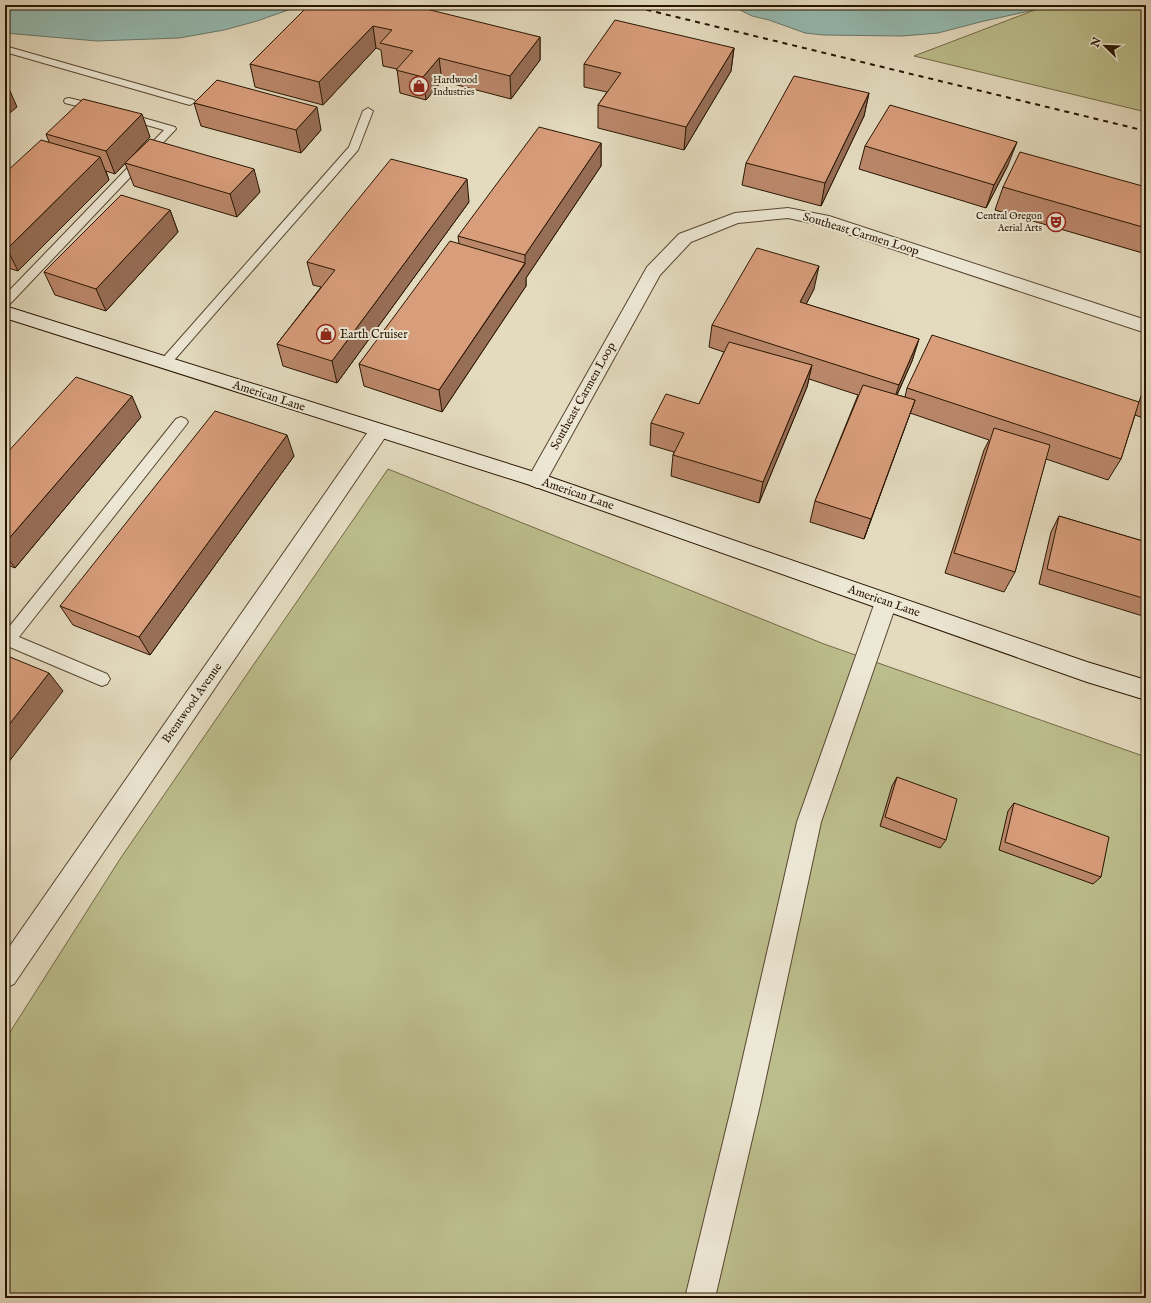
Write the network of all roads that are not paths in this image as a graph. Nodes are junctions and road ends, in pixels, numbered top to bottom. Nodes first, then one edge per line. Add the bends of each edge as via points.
1 (5, 49) edge
2 (69, 101) dead end
3 (190, 102) dead end
4 (368, 111) dead end
5 (5, 302) edge
6 (5, 312) edge
7 (1146, 326) edge
8 (165, 363) junction
9 (181, 422) dead end
10 (379, 431) junction
11 (537, 480) junction
12 (886, 602) junction
13 (6, 639) edge
14 (102, 679) dead end
15 (1146, 690) edge
16 (5, 974) edge
17 (700, 1298) edge

1 - 3 lane
2 - 5 lane via 171,129
4 - 8 lane via 354,148
6 - 8 street, American Lane
7 - 11 street, Southeast Carmen Loop via 823,220 788,213 735,218 685,238 653,271
8 - 10 street, American Lane
9 - 13 lane
10 - 11 street, American Lane
10 - 16 street, Brentwood Avenue
11 - 12 street, American Lane
12 - 15 street, American Lane
12 - 17 street via 809,822
13 - 14 lane

